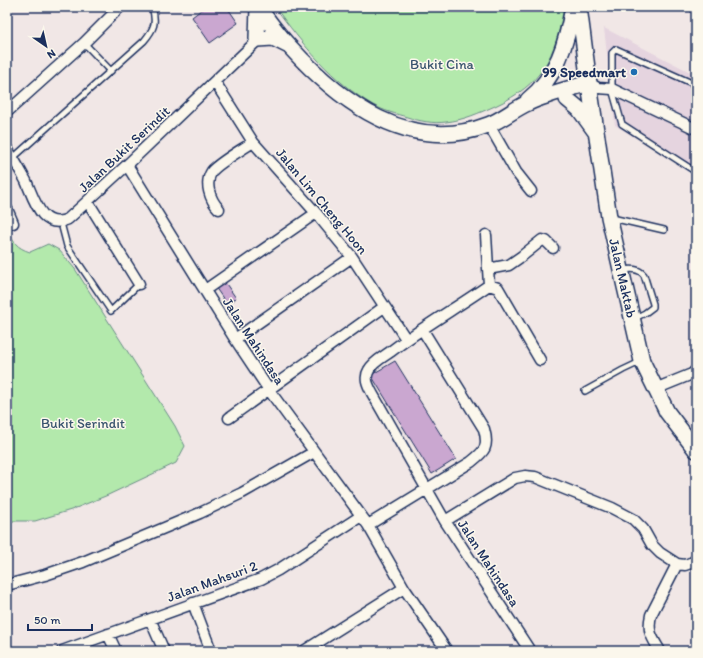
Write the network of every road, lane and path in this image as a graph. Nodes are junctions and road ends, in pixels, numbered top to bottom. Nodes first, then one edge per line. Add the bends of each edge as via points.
1 (120, 7) edge
2 (152, 7) edge
3 (258, 7) edge
4 (573, 7) edge
5 (579, 7) edge
6 (274, 27) junction
7 (258, 39) junction
8 (84, 43) junction
9 (289, 46) junction
10 (111, 71) junction
11 (215, 82) junction
12 (696, 86) edge
13 (592, 87) junction
14 (612, 89) junction
15 (567, 99) junction
16 (514, 111) junction
17 (7, 112) edge
18 (489, 125) junction
19 (696, 129) edge
20 (597, 134) junction
21 (253, 142) junction
22 (10, 153) edge
23 (127, 165) junction
24 (696, 172) edge
25 (531, 191) dead end
26 (88, 202) junction
27 (219, 209) dead end
28 (7, 210) edge
29 (316, 213) junction
30 (609, 217) junction
31 (61, 222) junction
32 (14, 223) dead end
33 (664, 230) dead end
34 (486, 235) dead end
35 (553, 248) dead end
36 (352, 257) junction
37 (488, 269) junction
38 (621, 270) junction
39 (139, 284) joint
40 (489, 285) junction
41 (205, 290) junction
42 (384, 307) junction
43 (632, 319) junction
44 (422, 329) junction
45 (235, 339) junction
46 (406, 339) junction
47 (540, 360) dead end
48 (642, 361) junction
49 (696, 370) edge
50 (655, 389) junction
51 (269, 390) junction
52 (585, 391) dead end
53 (229, 418) dead end
54 (696, 450) edge
55 (314, 452) junction
56 (427, 490) junction
57 (361, 516) junction
58 (445, 521) junction
59 (368, 525) junction
60 (696, 559) edge
61 (677, 564) junction
62 (7, 585) edge
63 (404, 588) junction
64 (193, 603) junction
65 (150, 619) junction
66 (108, 634) junction
67 (75, 649) edge
68 (62, 651) edge
69 (116, 651) edge
70 (164, 651) edge
71 (211, 651) edge
72 (304, 651) edge
73 (447, 651) edge
74 (530, 651) edge
75 (660, 651) edge

1 - 8 street
2 - 10 lane via 155,16 151,32
3 - 6 main road
3 - 7 main road
4 - 16 main road via 568,34 554,70 536,93
5 - 13 main road, Jalan Maktab
6 - 7 street, Jalan Bukit Serindit
6 - 9 main road
7 - 9 main road via 273,38
7 - 11 street, Jalan Bukit Serindit
8 - 10 lane
8 - 17 street
9 - 18 main road via 326,83 353,103 396,126 417,132 455,134
10 - 22 lane
11 - 21 street, Jalan Lim Cheng Hoon
11 - 23 street, Jalan Bukit Serindit
12 - 14 lane via 616,49 612,53
13 - 14 street
13 - 15 main road
13 - 16 main road via 527,103
13 - 20 main road, Jalan Maktab
14 - 19 street
14 - 24 lane via 622,124
15 - 16 main road
15 - 20 main road via 579,109
16 - 18 main road
18 - 25 street via 516,172
20 - 30 main road, Jalan Maktab
21 - 27 street via 212,172 209,191
21 - 29 street, Jalan Lim Cheng Hoon
22 - 31 street via 41,212 54,222
23 - 26 street, Jalan Bukit Serindit
23 - 41 street, Jalan Mahindasa
26 - 31 street, Jalan Bukit Serindit via 74,215
26 - 39 street
28 - 32 street
29 - 36 street, Jalan Lim Cheng Hoon
29 - 41 street
30 - 33 lane
30 - 38 main road, Jalan Maktab
31 - 39 lane via 68,246 111,311
34 - 37 street
35 - 37 street via 542,240 509,265
36 - 42 street, Jalan Lim Cheng Hoon
36 - 45 street
37 - 40 street
38 - 43 main road, Jalan Maktab
38 - 43 lane via 636,269 644,275 653,304 645,313
40 - 44 street, Jalan Mahindasa
40 - 47 street via 498,288
41 - 45 street, Jalan Mahindasa
42 - 46 street, Jalan Lim Cheng Hoon
42 - 51 street
43 - 48 main road, Jalan Maktab
44 - 46 street, Jalan Mahindasa
44 - 56 street via 484,429 487,438 486,447 481,455
45 - 51 street, Jalan Mahindasa
46 - 56 street, Jalan Mahindasa via 370,368 366,376 367,384
48 - 50 main road, Jalan Maktab
48 - 52 lane
49 - 50 street
50 - 54 main road, Jalan Maktab via 667,412
51 - 53 street
51 - 55 street, Jalan Mahindasa
55 - 57 street, Jalan Mahindasa
55 - 62 street via 200,513 82,562
56 - 58 street, Jalan Mahindasa
56 - 59 street
57 - 59 street, Jalan Mahindasa
57 - 64 street, Jalan Mahsuri 2 via 261,579
58 - 61 street via 515,478 534,477 633,519 643,529 652,545
58 - 74 street, Jalan Mahindasa
59 - 63 street, Jalan Mahindasa
60 - 61 street via 685,565
61 - 75 street via 649,622 649,630
63 - 72 street
63 - 73 street, Jalan Mahindasa
64 - 65 street, Jalan Mahsuri 2
64 - 71 street
65 - 66 street, Jalan Mahsuri 2
65 - 70 street
66 - 67 street, Jalan Mahsuri 2
66 - 69 street
67 - 68 street, Jalan Mahsuri 2

